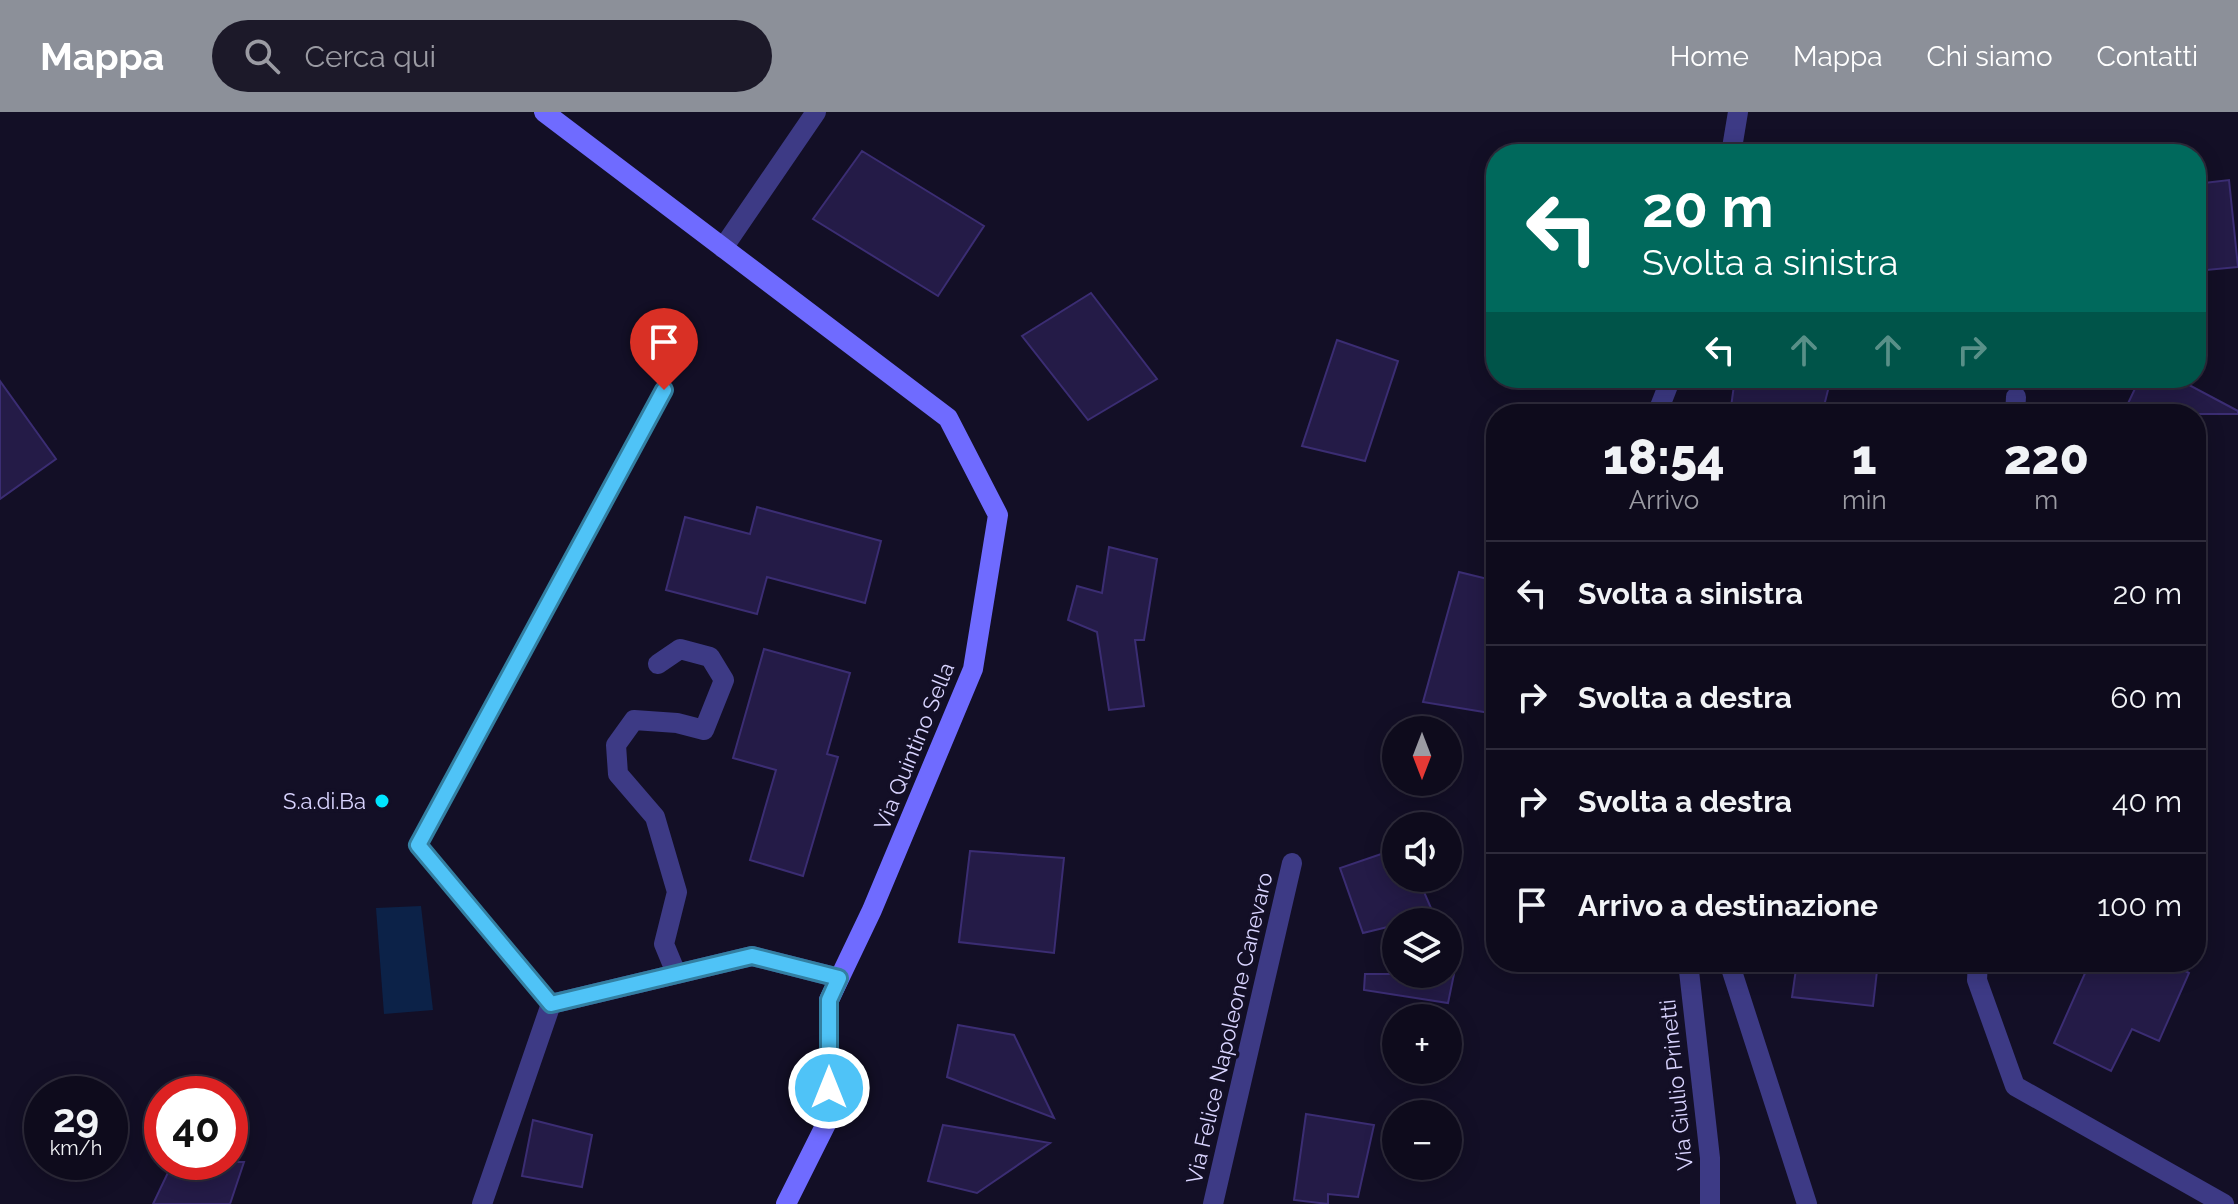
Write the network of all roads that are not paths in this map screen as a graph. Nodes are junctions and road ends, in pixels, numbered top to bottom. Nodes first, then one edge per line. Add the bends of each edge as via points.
1 (544, 112) edge
2 (816, 112) edge
3 (1738, 112) edge
4 (1733, 144) edge
5 (723, 248) junction
6 (664, 390) dead end
7 (658, 664) dead end
8 (1292, 863) dead end
9 (1689, 972) edge
10 (1732, 972) edge
11 (1977, 972) edge
12 (676, 973) junction
13 (839, 978) junction
14 (551, 1004) junction
15 (482, 1204) edge
16 (786, 1204) edge
17 (1213, 1204) edge
18 (1710, 1204) edge
19 (1807, 1204) edge
20 (2224, 1204) edge

1 - 5 street, Via Quintino Sella
2 - 5 street
3 - 4 street
5 - 13 street, Via Quintino Sella via 948,418 998,515 973,669
6 - 14 lane via 418,845
7 - 12 street via 680,649 710,657 724,680 704,730 634,720 616,745 618,774 655,817 677,892 664,944
8 - 17 street, Via Felice Napoleone Canevaro
9 - 18 street, Via Giulio Prinetti via 1710,1158
10 - 19 street
11 - 20 street via 2015,1086
12 - 13 street via 752,956
12 - 14 street
13 - 16 street, Via Quintino Sella via 829,1000 829,1118
14 - 15 street

